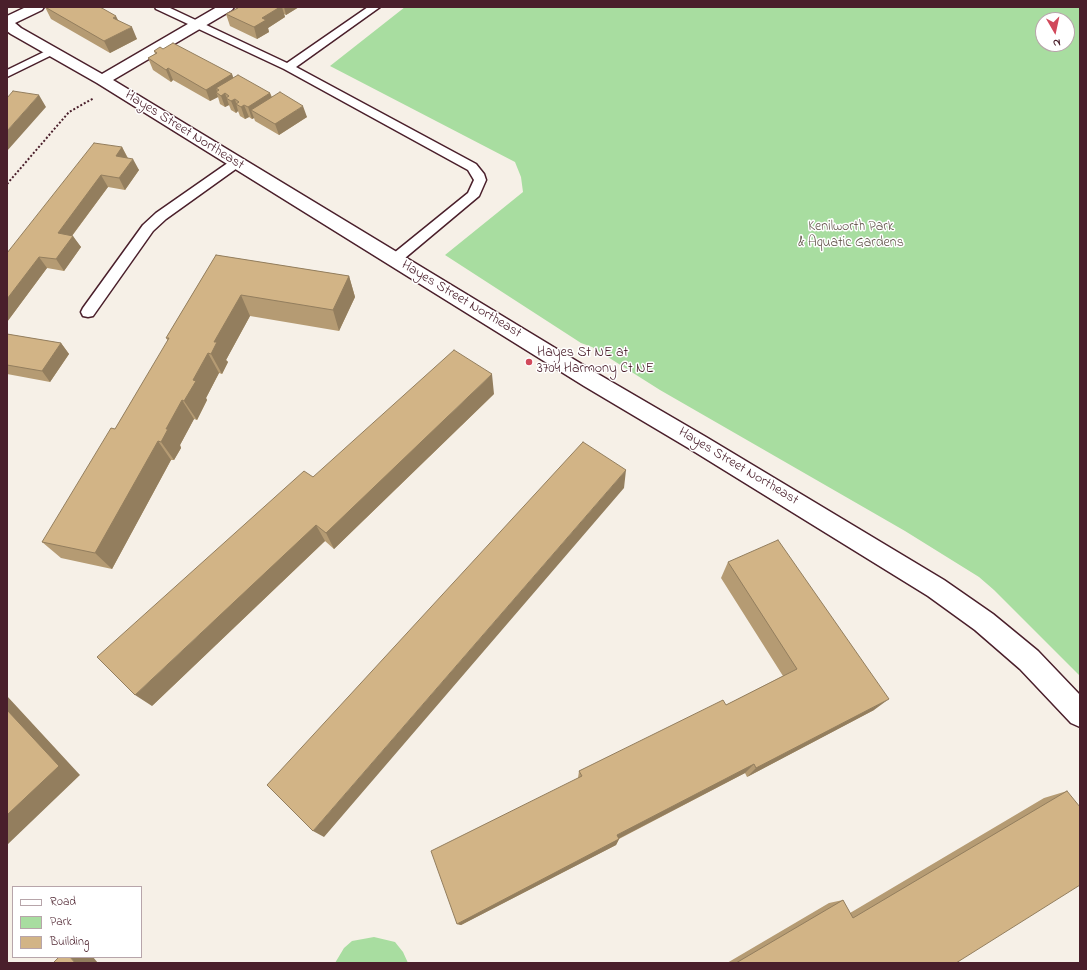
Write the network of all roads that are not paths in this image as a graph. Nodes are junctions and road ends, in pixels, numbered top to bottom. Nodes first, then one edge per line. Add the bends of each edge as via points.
1 (37, 7) edge
2 (160, 7) edge
3 (227, 7) edge
4 (375, 7) edge
5 (7, 22) edge
6 (197, 25) junction
7 (52, 51) junction
8 (288, 67) junction
9 (7, 74) edge
10 (98, 89) junction
11 (236, 163) junction
12 (394, 260) junction
13 (88, 312) dead end
14 (1080, 714) edge

1 - 5 street
2 - 6 lane
3 - 6 street
4 - 8 lane
5 - 7 street, Hayes Street Northeast via 16,31
6 - 8 lane
6 - 10 street
7 - 9 lane
7 - 10 street, Hayes Street Northeast
8 - 12 lane via 472,167 478,174 480,180 473,196
10 - 11 street, Hayes Street Northeast
11 - 12 street, Hayes Street Northeast
11 - 13 lane via 148,228
12 - 14 street, Hayes Street Northeast via 936,588 984,622 1029,660

